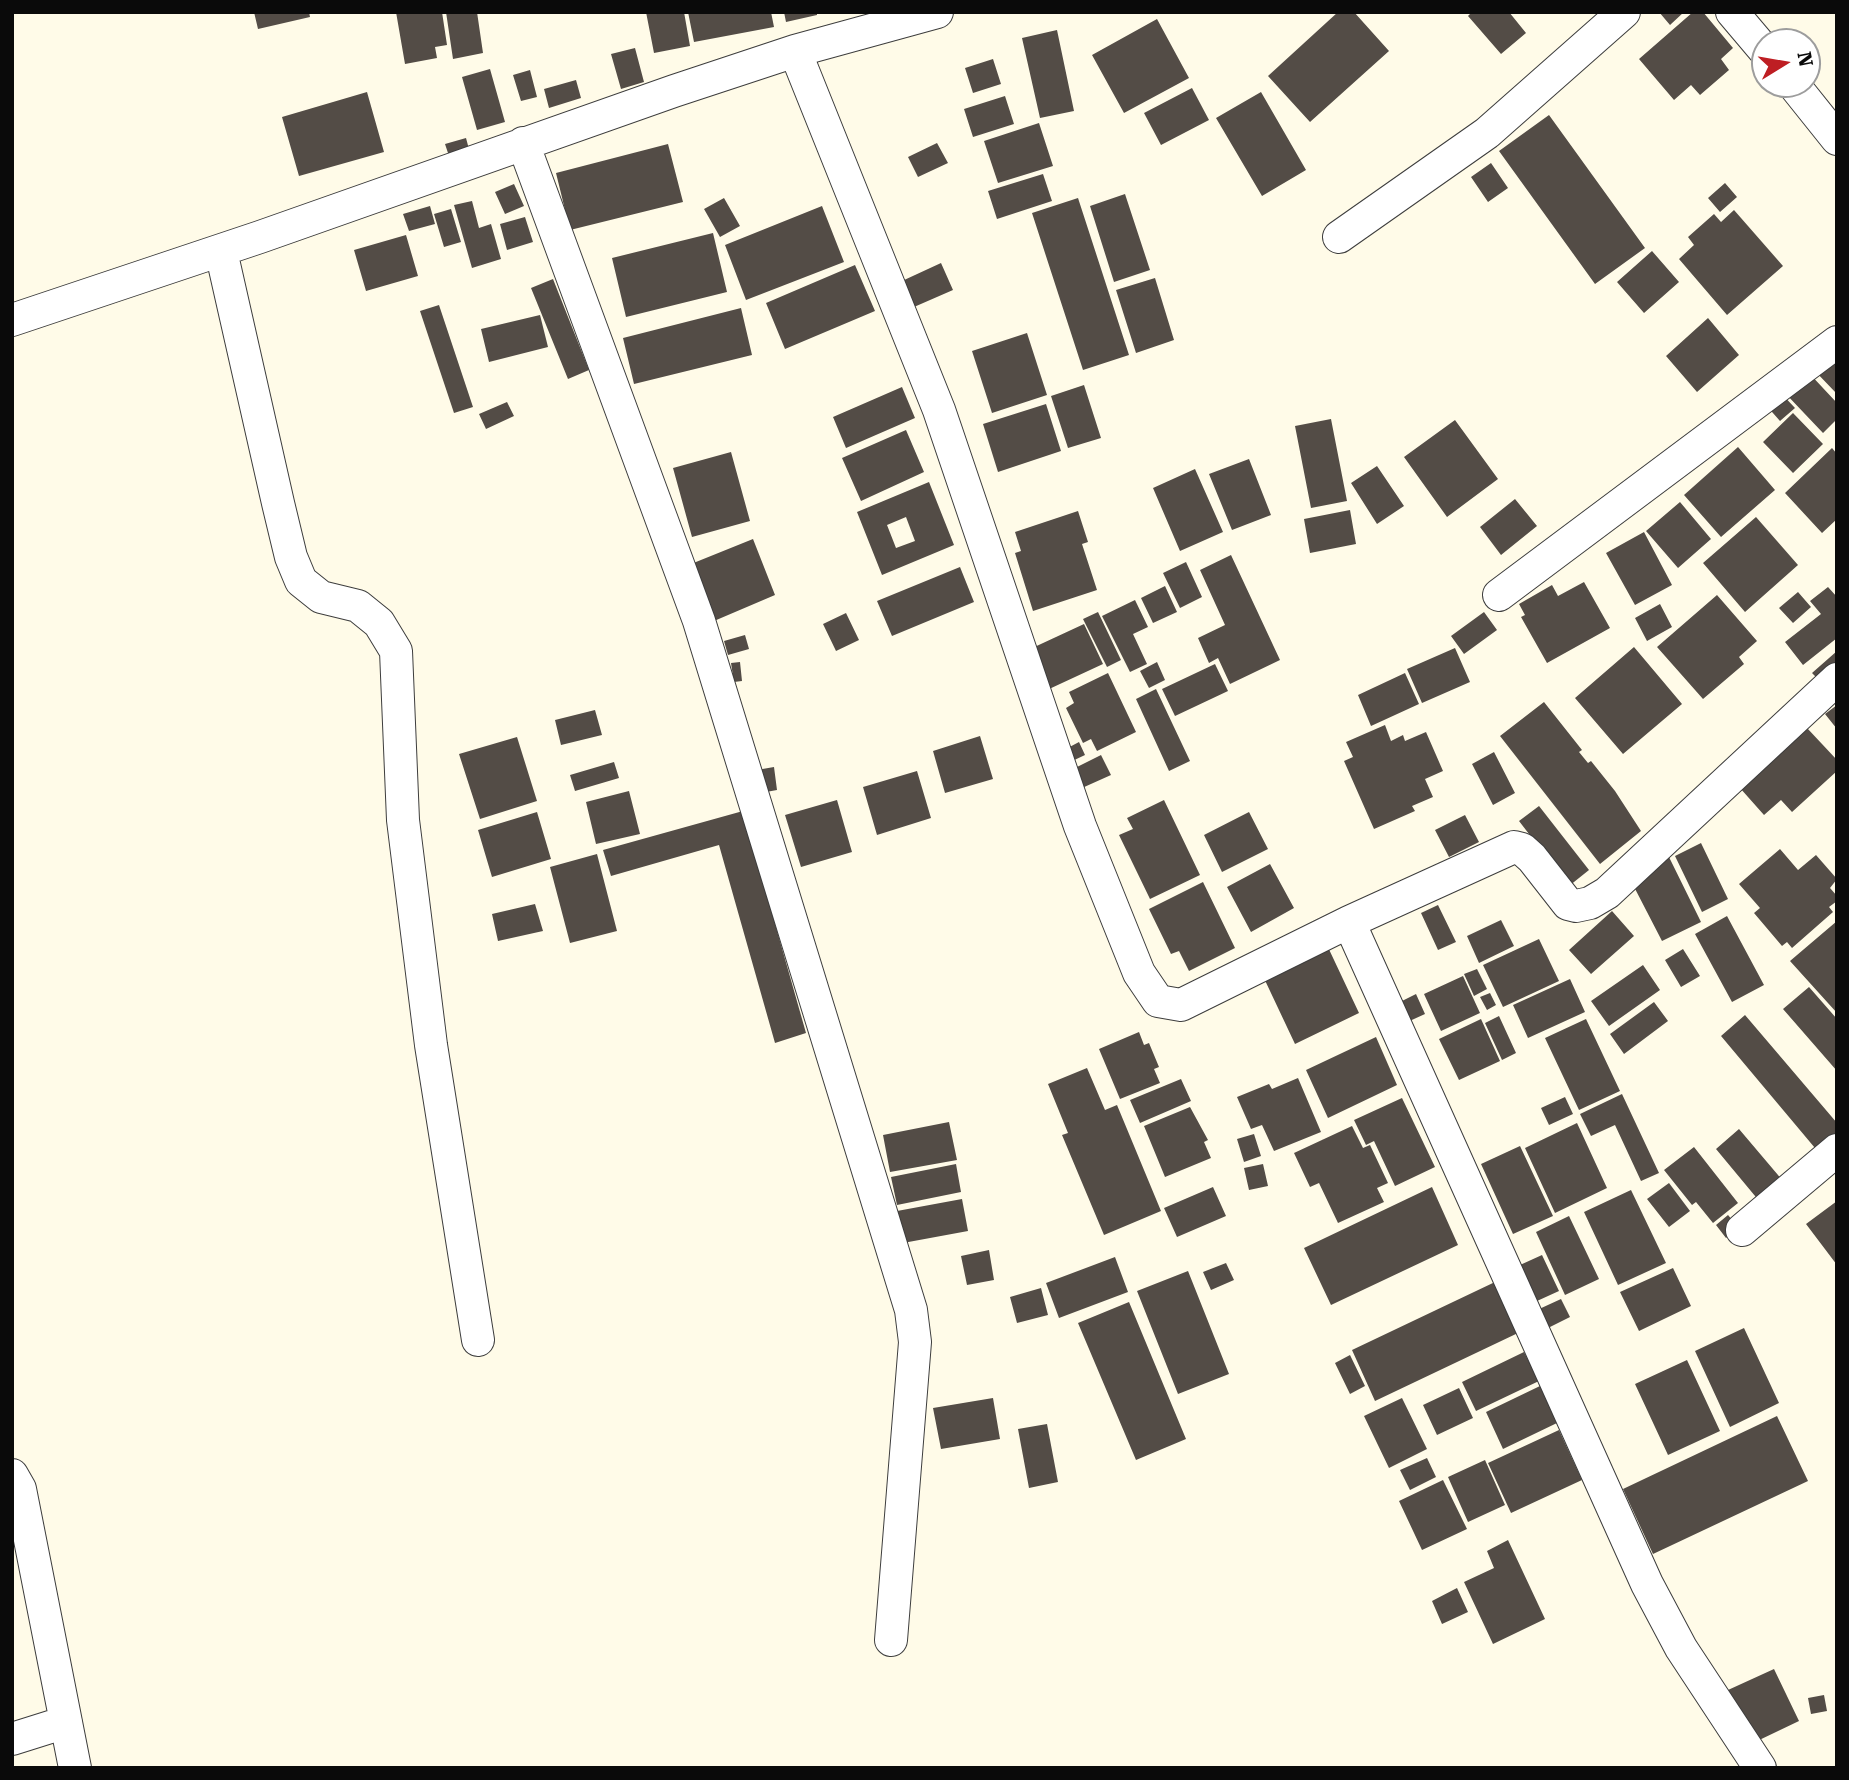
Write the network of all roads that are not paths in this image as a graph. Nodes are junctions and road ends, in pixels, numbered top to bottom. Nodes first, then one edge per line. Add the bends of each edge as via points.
1 (937, 12) edge
2 (1624, 12) edge
3 (1732, 12) edge
4 (882, 19) edge
5 (1751, 34) edge
6 (795, 51) junction
7 (1804, 98) edge
8 (1837, 139) edge
9 (523, 143) junction
10 (1339, 237) dead end
11 (221, 251) junction
12 (12, 320) edge
13 (1837, 342) edge
14 (1499, 595) dead end
15 (1837, 679) edge
16 (1349, 922) junction
17 (1837, 1150) edge
18 (1742, 1230) dead end
19 (478, 1340) dead end
20 (12, 1475) edge
21 (891, 1640) dead end
22 (66, 1722) junction
23 (12, 1739) edge
24 (75, 1768) edge
25 (1760, 1768) edge

1 - 4 street
2 - 10 street via 1487,133
3 - 5 street
4 - 6 street
6 - 9 street
6 - 16 street via 939,410 1080,826 1149,991 1158,1001 1181,1005
7 - 8 street
9 - 11 street
9 - 21 street via 699,621 911,1310 913,1390
11 - 12 street
11 - 19 street via 285,530 301,581 321,597 358,607 379,623 396,651 406,847 431,1045
13 - 14 street
15 - 16 street via 1608,892 1590,903 1568,904 1532,858 1514,847
16 - 25 street via 1647,1584 1681,1648
17 - 18 street
20 - 22 street via 20,1489
22 - 23 street
22 - 24 street

